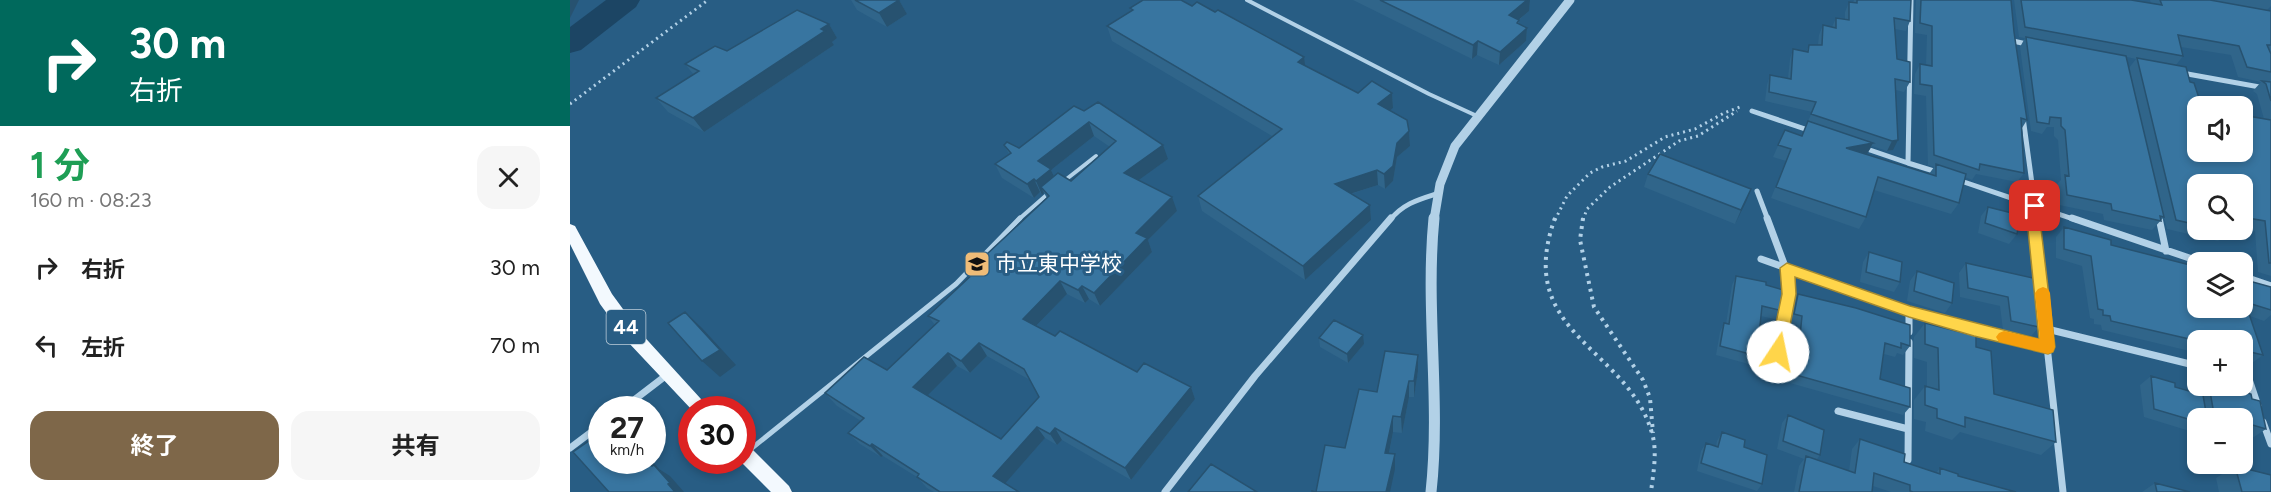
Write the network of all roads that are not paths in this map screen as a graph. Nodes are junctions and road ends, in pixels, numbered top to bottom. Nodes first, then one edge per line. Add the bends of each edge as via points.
1 (1247, 0) edge
2 (1570, 0) edge
3 (1911, 0) edge
4 (2012, 31) edge
5 (2013, 41) junction
6 (2035, 46) edge
7 (2015, 53) edge
8 (2180, 73) edge
9 (2271, 89) edge
10 (1752, 111) road end
11 (2023, 112) edge
12 (1477, 116) junction
13 (1819, 133) edge
14 (1853, 144) edge
15 (1096, 156) edge
16 (1908, 163) junction
17 (1940, 174) edge
18 (1950, 177) edge
19 (1063, 182) edge
20 (1054, 189) edge
21 (1757, 191) dead end
22 (1436, 194) junction
23 (2035, 206) junction
24 (2156, 207) edge
25 (570, 230) edge
26 (2166, 251) junction
27 (2187, 258) edge
28 (1761, 259) dead end
29 (1787, 268) junction
30 (2253, 280) edge
31 (2271, 286) edge
32 (1909, 311) junction
33 (2047, 329) junction
34 (2048, 347) junction
35 (1778, 352) dead end
36 (2187, 363) edge
37 (668, 374) junction
38 (2253, 391) edge
39 (639, 396) edge
40 (689, 396) edge
41 (1839, 411) dead end
42 (1908, 429) junction
43 (588, 434) edge
44 (756, 442) edge
45 (2271, 444) edge
46 (570, 448) edge
47 (1908, 460) dead end
48 (756, 464) edge
49 (783, 492) edge
50 (1165, 492) edge
51 (1431, 492) edge
52 (2063, 492) edge

1 - 12 lane
2 - 12 street
3 - 16 street
4 - 5 street
5 - 6 street
5 - 7 street
8 - 9 street
10 - 13 street
11 - 23 street
12 - 22 street via 1455,146
14 - 16 street
15 - 19 lane
16 - 17 street
18 - 23 street
20 - 44 lane via 1029,208 956,284
21 - 29 street
22 - 50 street via 1398,210 1255,376
22 - 51 street via 1432,256 1435,465
23 - 26 street
23 - 33 street via 2033,220
24 - 26 street
25 - 37 main road, 44 via 606,299
26 - 27 street
28 - 29 street
29 - 32 street
29 - 35 street via 1789,294
30 - 31 street
32 - 34 street
32 - 42 street
33 - 34 street
33 - 36 street
34 - 52 street
37 - 39 street
37 - 40 main road, 44
38 - 45 street
41 - 42 street
42 - 47 street
43 - 46 street
48 - 49 main road

